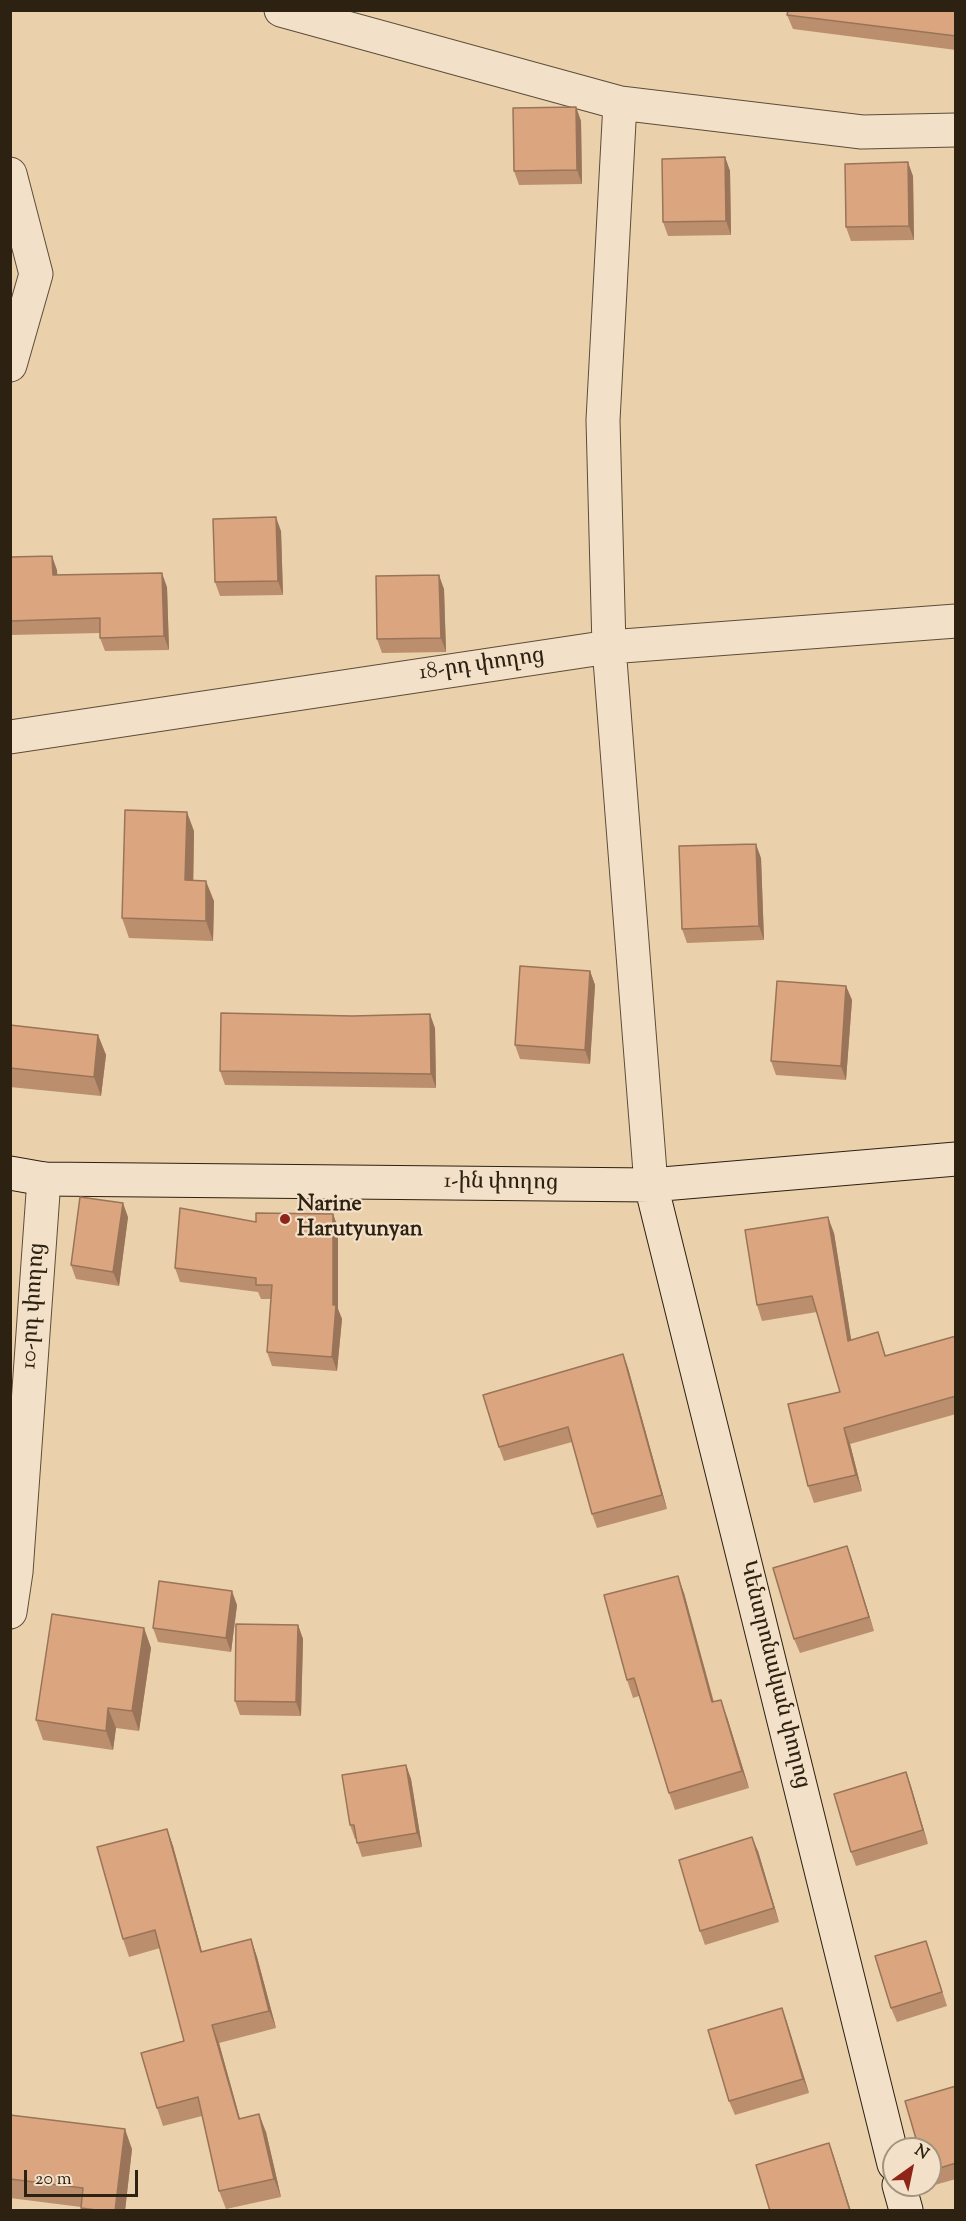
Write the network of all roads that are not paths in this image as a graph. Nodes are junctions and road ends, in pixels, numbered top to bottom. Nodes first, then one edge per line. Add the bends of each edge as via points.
1 (281, 10) edge
2 (620, 103) junction
3 (956, 130) edge
4 (10, 174) edge
5 (10, 365) edge
6 (956, 621) edge
7 (609, 647) junction
8 (10, 737) edge
9 (956, 1159) edge
10 (10, 1173) edge
11 (44, 1179) junction
12 (651, 1185) junction
13 (10, 1612) edge
14 (887, 2137) edge

1 - 2 street
2 - 3 street via 862,132
2 - 7 street, Կենտրոնական փողոց via 603,420
4 - 5 street via 36,274
6 - 7 street, 18-րդ փողոց
7 - 8 street, 18-րդ փողոց
7 - 12 street, Կենտրոնական փողոց
9 - 12 street, 1-ին փողոց
10 - 11 street, 1-ին փողոց
11 - 12 street, 1-ին փողոց
11 - 13 street, 10-րդ փողոց
12 - 14 street, Կենտրոնական փողոց

